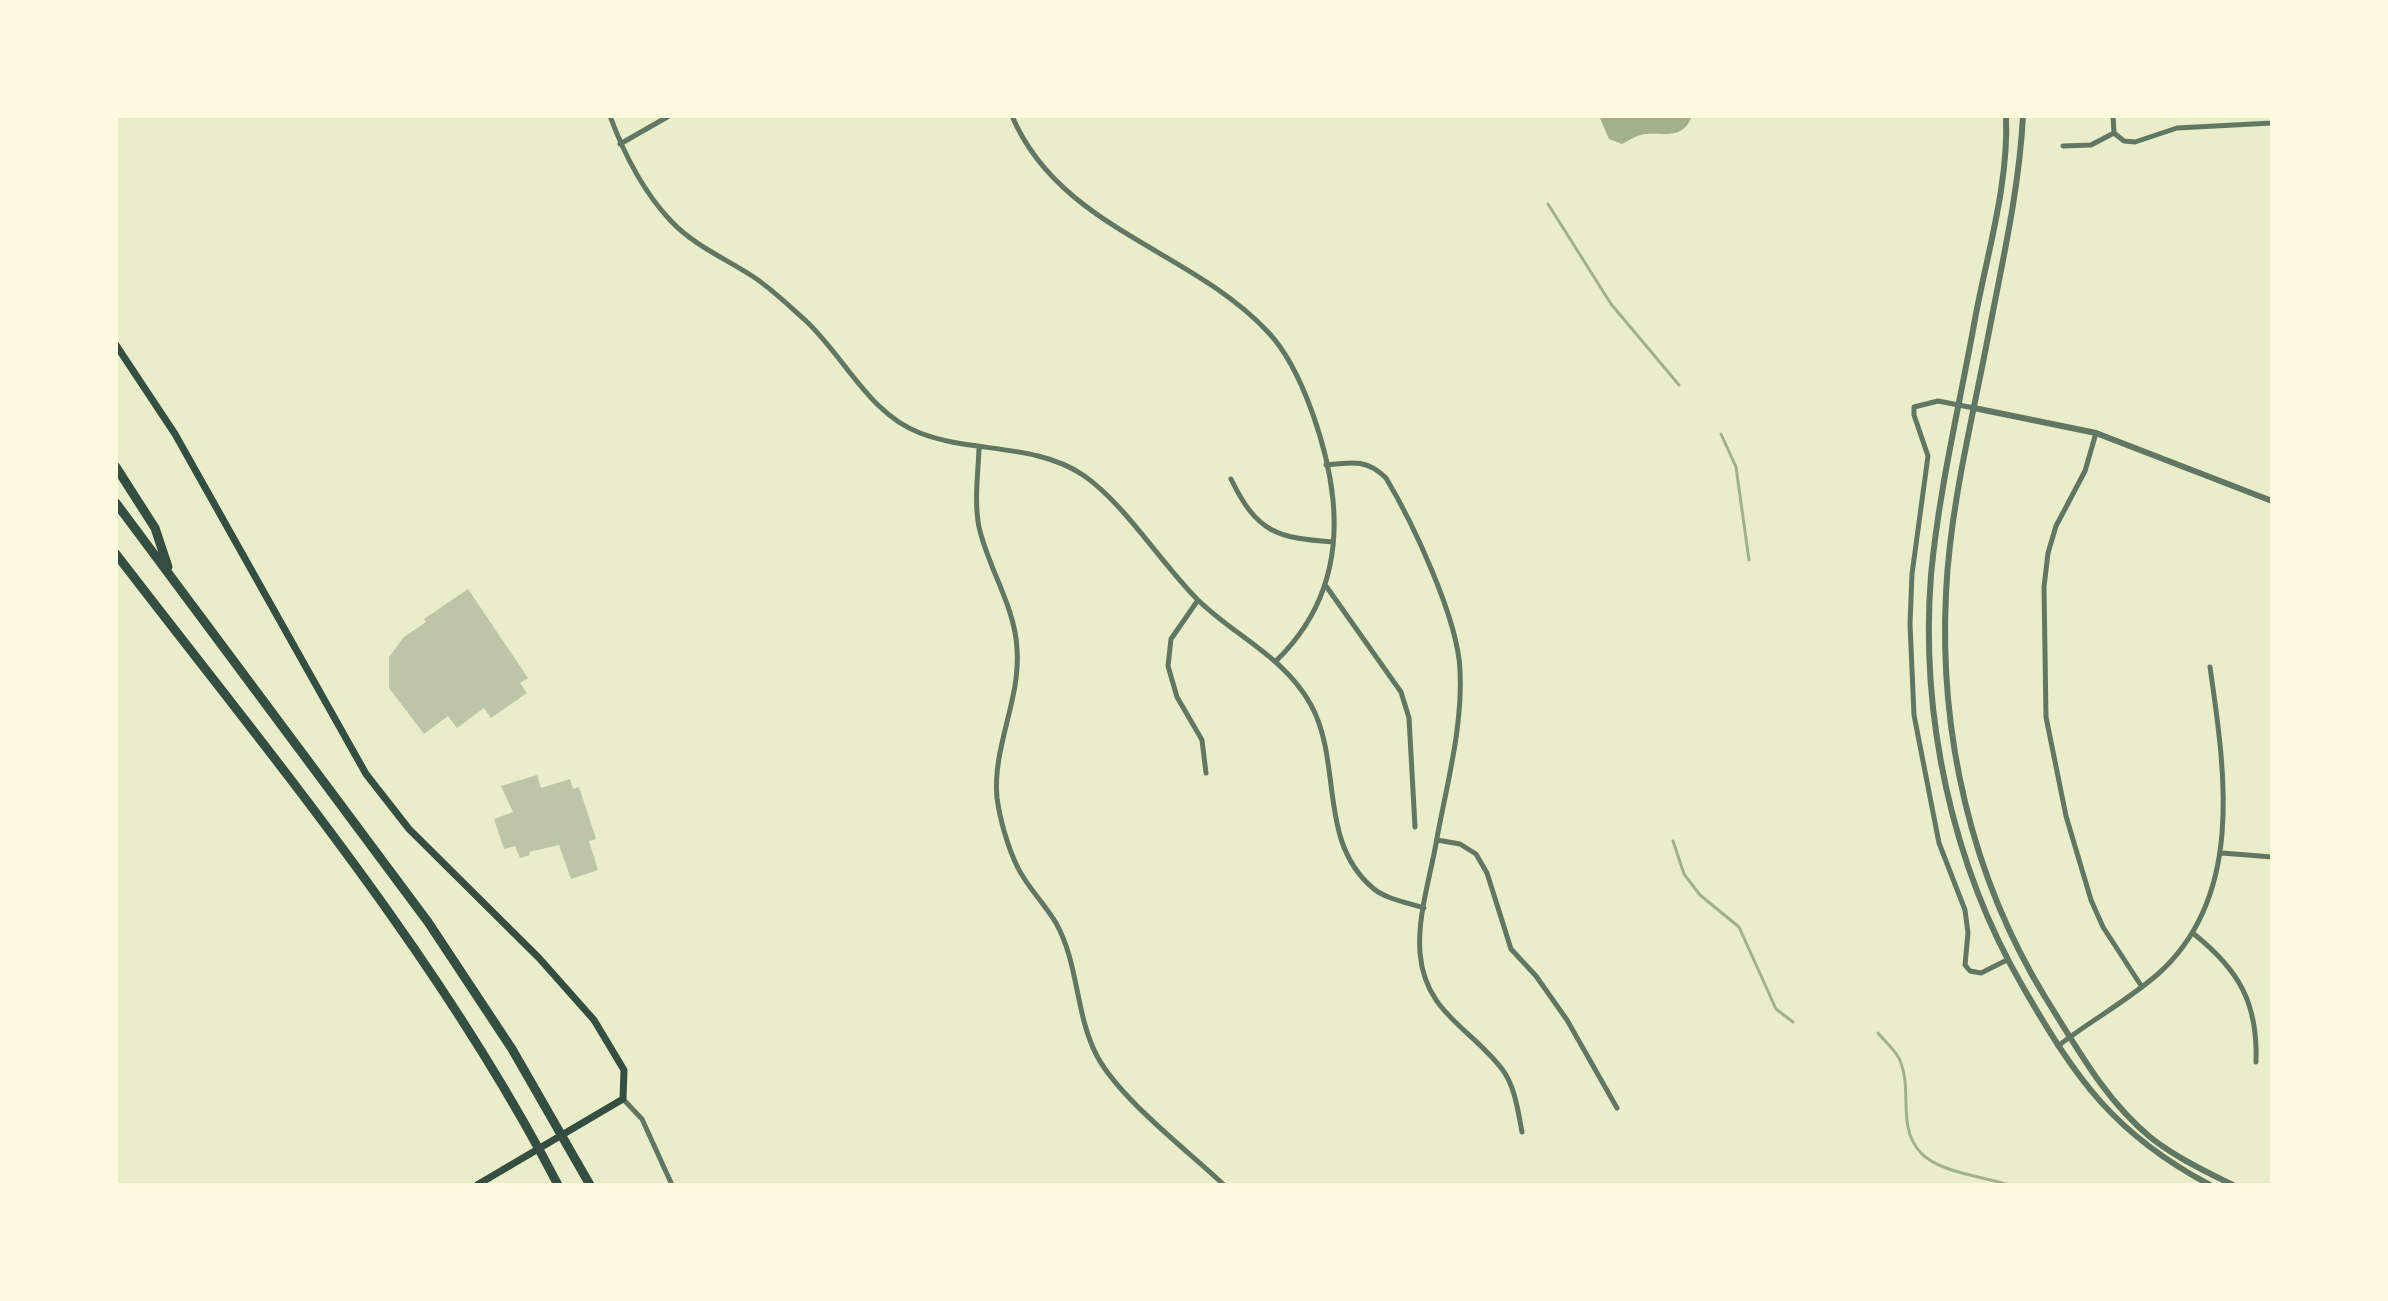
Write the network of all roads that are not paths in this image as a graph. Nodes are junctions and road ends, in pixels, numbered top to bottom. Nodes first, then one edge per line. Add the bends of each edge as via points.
1 (610, 116) edge
2 (669, 116) edge
3 (1012, 116) edge
4 (2006, 116) edge
5 (2023, 116) edge
6 (2113, 116) edge
7 (2272, 123) edge
8 (2114, 133) junction
9 (620, 144) junction
10 (2063, 146) dead end
11 (116, 345) edge
12 (1960, 405) junction
13 (1974, 408) junction
14 (2096, 433) junction
15 (979, 449) junction
16 (1326, 465) junction
17 (116, 467) edge
18 (1231, 479) dead end
19 (2272, 501) edge
20 (116, 503) edge
21 (1333, 542) junction
22 (116, 554) edge
23 (170, 574) junction
24 (1325, 585) junction
25 (1198, 600) junction
26 (1277, 660) junction
27 (2210, 667) dead end
28 (1206, 773) dead end
29 (1415, 827) dead end
30 (1437, 840) junction
31 (2222, 853) junction
32 (2272, 857) edge
33 (1424, 908) junction
34 (2194, 934) junction
35 (2021, 955) junction
36 (2007, 960) junction
37 (2142, 987) junction
38 (2069, 1037) junction
39 (2058, 1046) junction
40 (2256, 1062) dead end
41 (623, 1099) junction
42 (1617, 1108) dead end
43 (1522, 1132) dead end
44 (477, 1185) edge
45 (558, 1185) edge
46 (590, 1185) edge
47 (672, 1185) edge
48 (1224, 1185) edge
49 (2210, 1185) edge
50 (2233, 1185) edge

1 - 9 street
2 - 9 street
3 - 16 street via 1071,197 1233,300 1269,333 1291,363
4 - 12 street via 1999,191
5 - 13 street via 2017,183
6 - 8 street
7 - 8 street via 2177,128 2135,142
8 - 10 street via 2091,145
9 - 15 street via 672,223 752,276 807,323 886,414 918,433
11 - 41 main road via 175,434 366,774 409,829 594,1020 624,1070
12 - 13 street
12 - 36 street via 1932,573 1934,715 1957,832
12 - 36 street via 1938,401 1914,407 1928,456 1912,574 1914,715 1939,843 1965,910 1965,965 1981,973
13 - 14 street
13 - 35 street via 1950,550 1945,677 1969,822
14 - 19 street
14 - 37 street via 2048,553 2046,717 2066,816 2091,900
15 - 25 street via 1031,455 1083,475
15 - 48 street via 980,528 1018,649 1000,757 997,797 1004,828 1018,868 1056,923 1072,960 1078,999 1097,1055 1123,1090
16 - 21 street
16 - 30 street via 1358,461 1386,478 1448,610 1461,669
17 - 23 highway via 155,528
18 - 21 street via 1269,531 1289,539
20 - 23 highway
21 - 24 street
22 - 45 highway via 405,938 500,1080
23 - 46 highway via 469,982
24 - 26 street via 1307,626
24 - 29 street via 1401,692 1409,718
25 - 26 street
25 - 28 street via 1171,639 1168,666 1177,697 1202,740
26 - 33 street via 1311,705 1346,857 1375,890
27 - 31 street via 2223,792
30 - 33 street
30 - 42 street via 1460,844 1476,854 1511,949 1567,1020
31 - 32 street
31 - 34 street via 2210,901
33 - 43 street via 1420,952 1429,989 1447,1017 1502,1070 1515,1097
34 - 37 street
34 - 40 street via 2223,957 2246,994 2256,1028
35 - 36 street
35 - 38 street
36 - 39 street
37 - 38 street
38 - 39 street
38 - 50 street via 2118,1107 2150,1137
39 - 49 street via 2078,1077 2126,1129
41 - 44 main road
41 - 47 street via 642,1119

